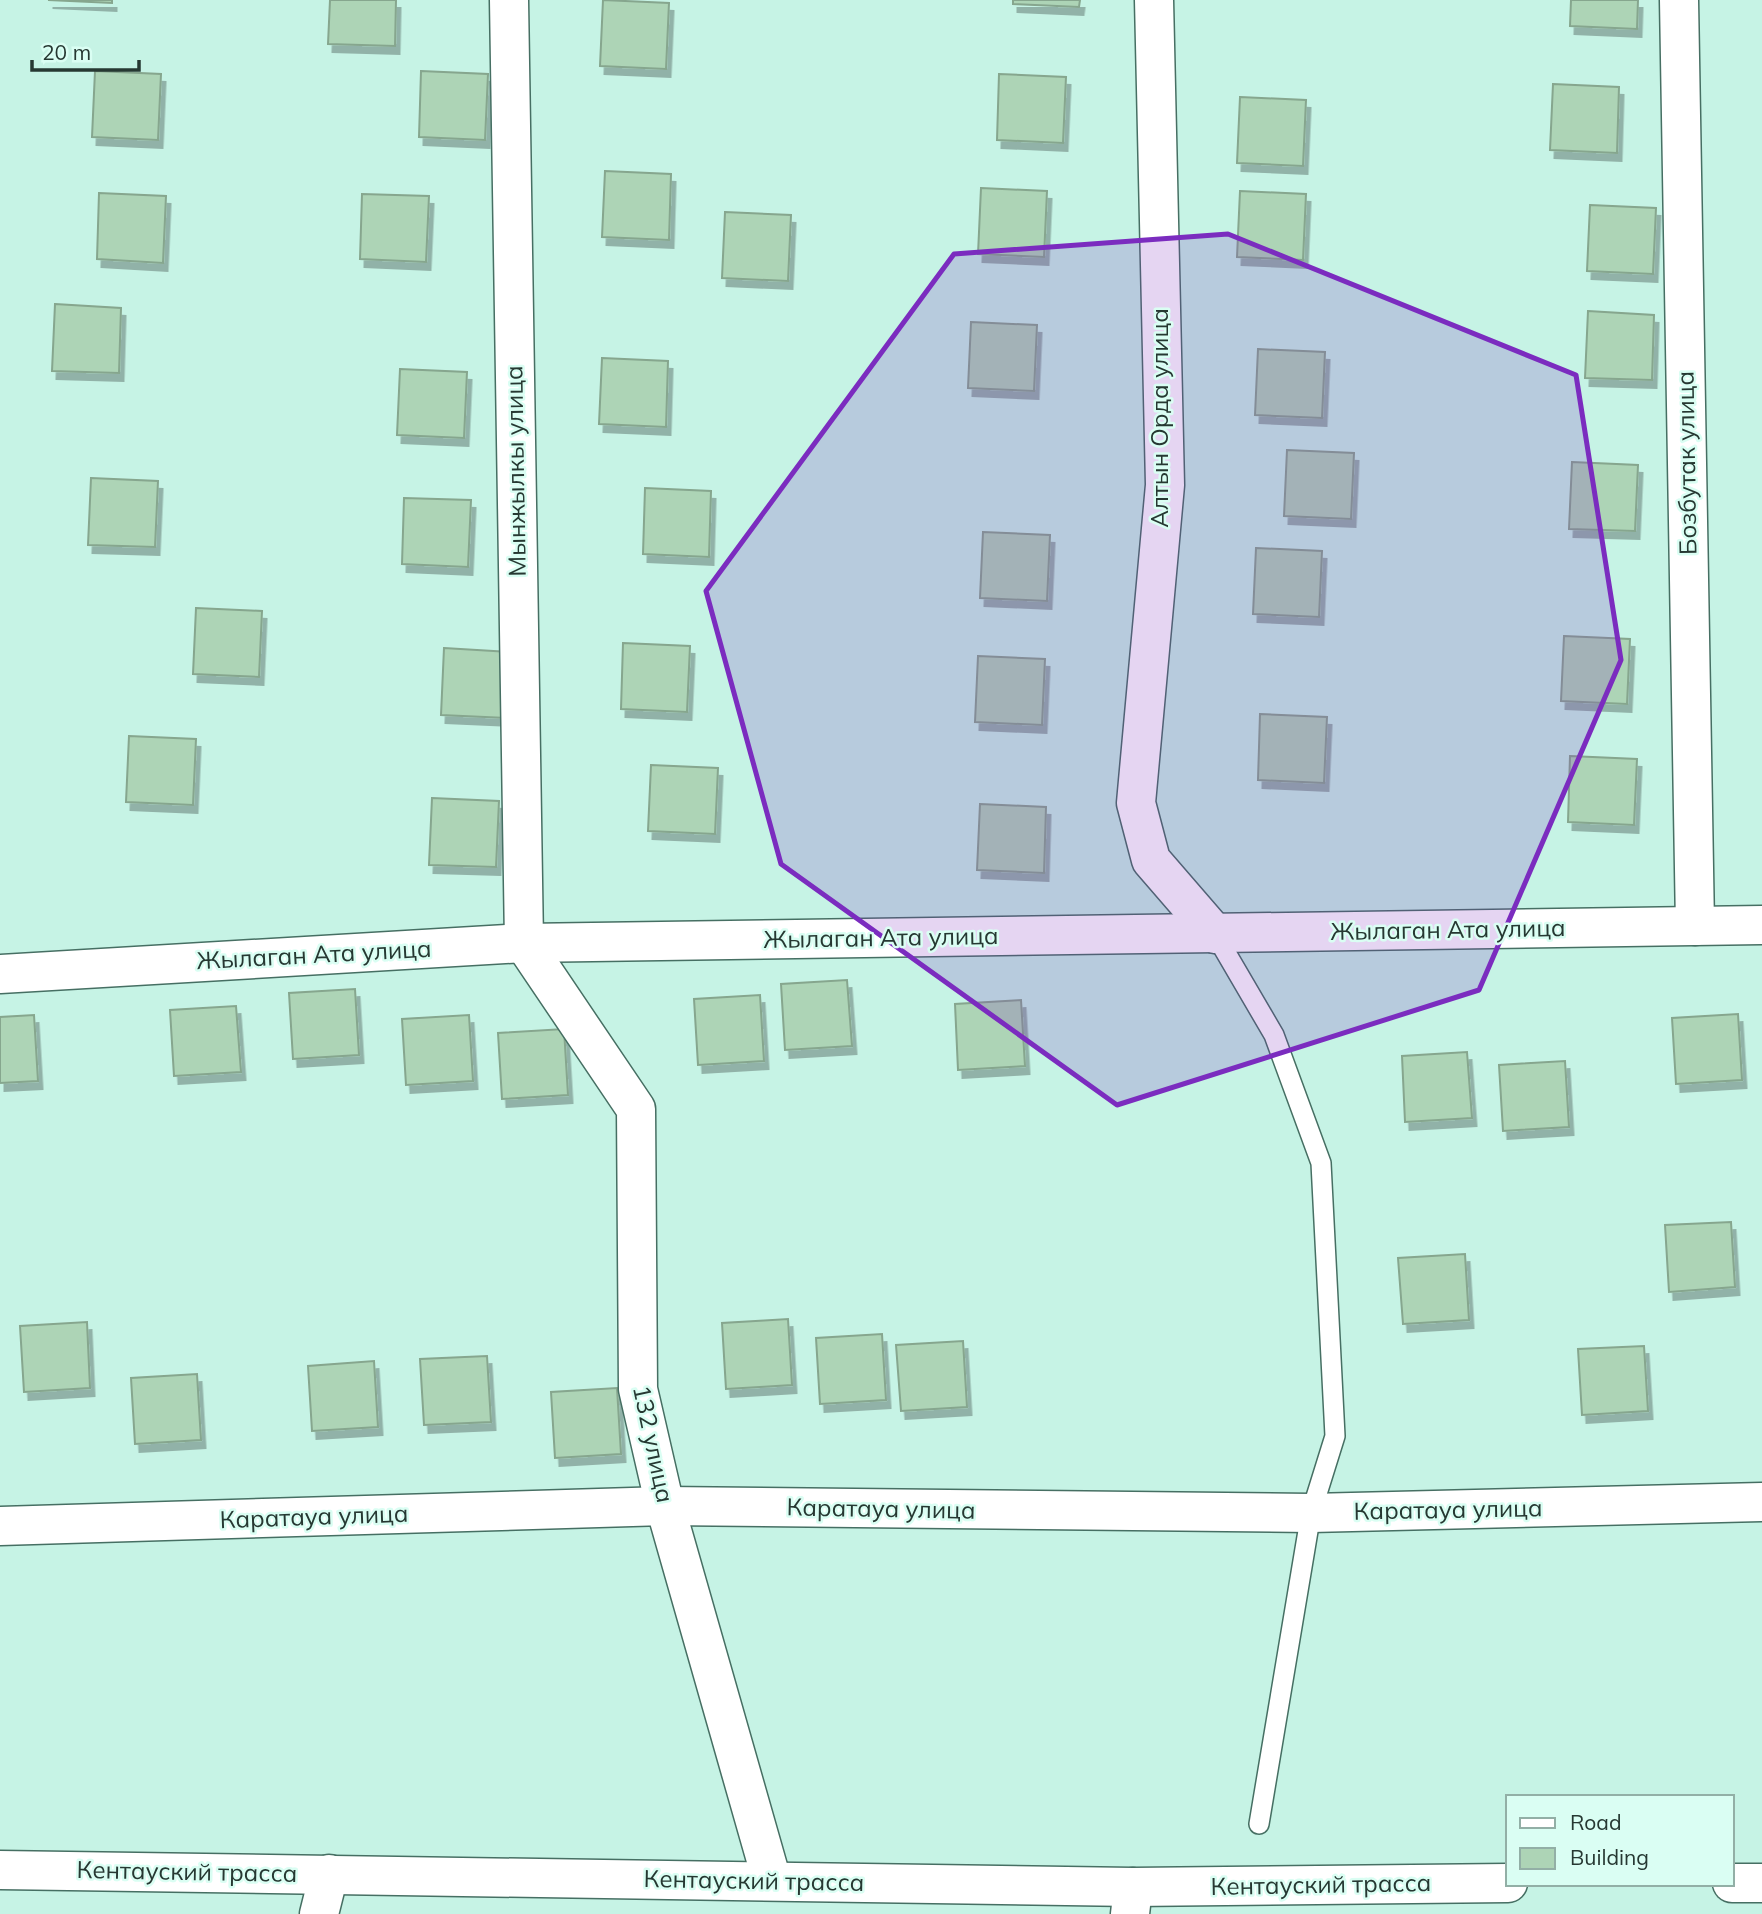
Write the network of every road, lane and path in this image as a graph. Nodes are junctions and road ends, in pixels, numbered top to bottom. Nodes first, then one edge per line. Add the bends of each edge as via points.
1 (509, 0) edge
2 (1154, 0) edge
3 (1679, 0) edge
4 (1762, 925) edge
5 (1695, 926) junction
6 (1215, 934) junction
7 (524, 943) junction
8 (0, 974) edge
9 (1762, 1502) edge
10 (665, 1506) junction
11 (1311, 1513) junction
12 (0, 1526) edge
13 (1259, 1824) dead end
14 (0, 1870) edge
15 (329, 1874) junction
16 (772, 1881) junction
17 (1506, 1883) edge
18 (1734, 1883) edge
19 (1762, 1884) edge
20 (1131, 1901) edge
21 (319, 1914) edge

1 - 7 street, Мынжылкы улица
2 - 6 street, Алтын Орда улица via 1164,485 1136,803 1150,860
3 - 5 street, Бозбутак улица
4 - 5 street, Жылаган Ата улица
5 - 6 street, Жылаган Ата улица
6 - 7 street, Жылаган Ата улица
6 - 11 lane via 1274,1035 1321,1163 1335,1436
7 - 8 street, Жылаган Ата улица
7 - 10 street, 132 улица via 636,1109 638,1389
9 - 11 street, Каратауа улица
10 - 11 street, Каратауа улица
10 - 12 street, Каратауа улица
10 - 16 street, 132 улица
11 - 13 lane
14 - 15 street, Кентауский трасса
15 - 16 street, Кентауский трасса
15 - 21 street
16 - 20 street, Кентауский трасса
17 - 20 street, Кентауский трасса
18 - 19 street

